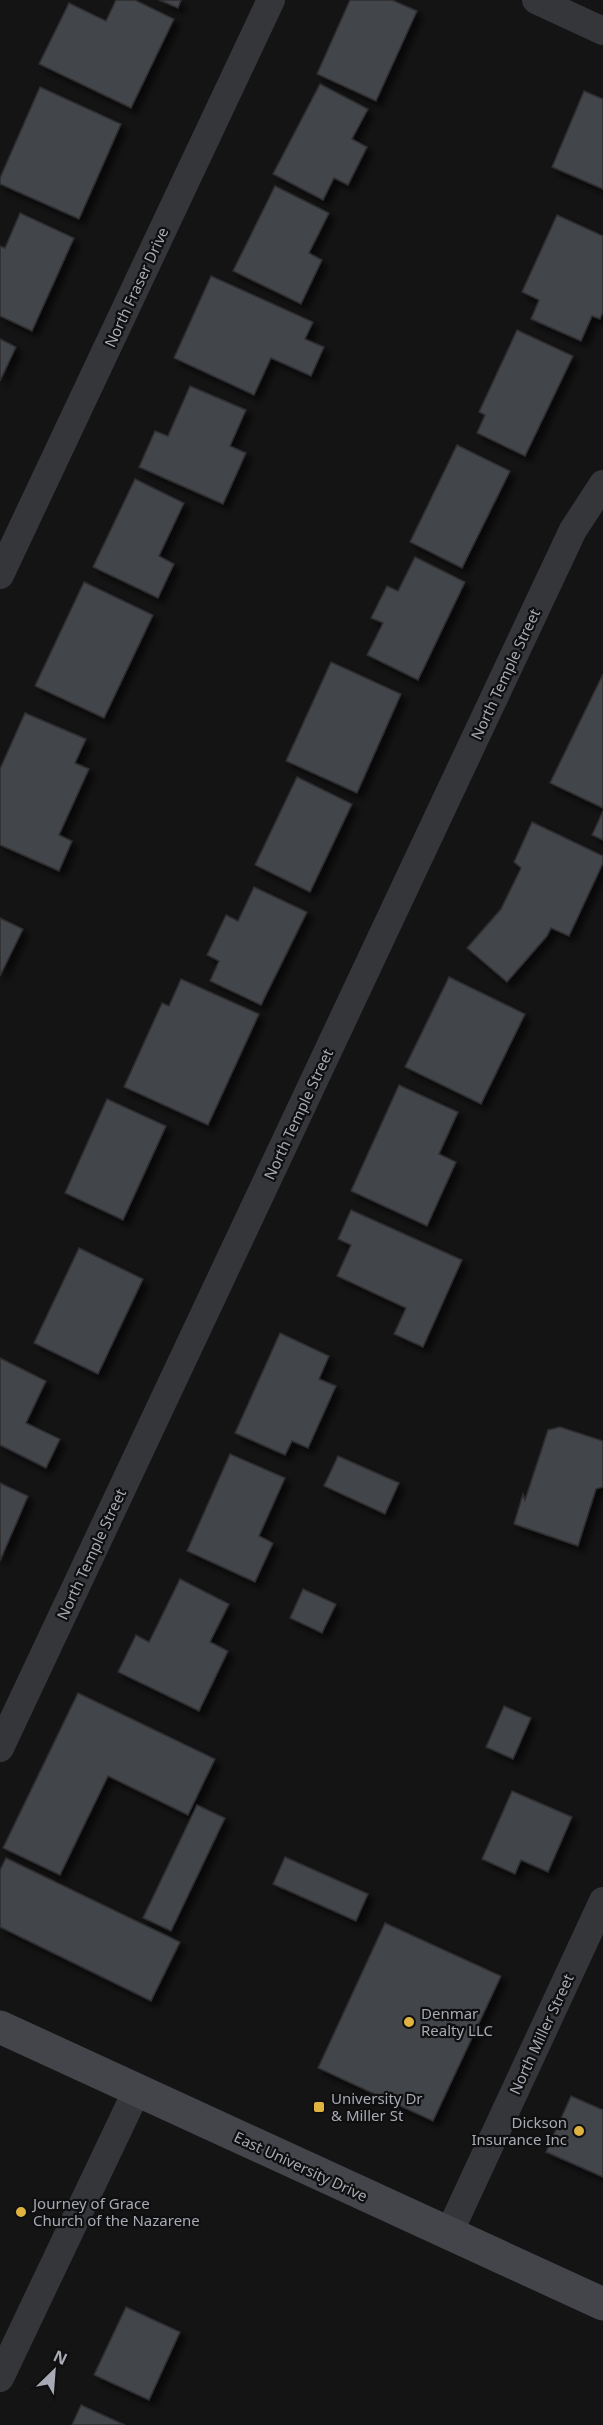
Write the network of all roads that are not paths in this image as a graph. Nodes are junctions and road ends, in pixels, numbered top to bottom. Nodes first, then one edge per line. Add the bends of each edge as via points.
1 (271, 0) edge
2 (536, 0) edge
3 (603, 31) edge
4 (603, 484) edge
5 (0, 575) edge
6 (0, 1748) edge
7 (603, 1900) edge
8 (0, 2026) edge
9 (137, 2090) junction
10 (449, 2233) junction
11 (603, 2304) edge
12 (0, 2378) edge

1 - 5 street, North Fraser Drive
2 - 3 street
4 - 6 street, North Temple Street via 573,530
7 - 10 street, North Miller Street
8 - 9 main road, East University Drive
9 - 10 main road, East University Drive
9 - 12 street
10 - 11 main road, East University Drive

